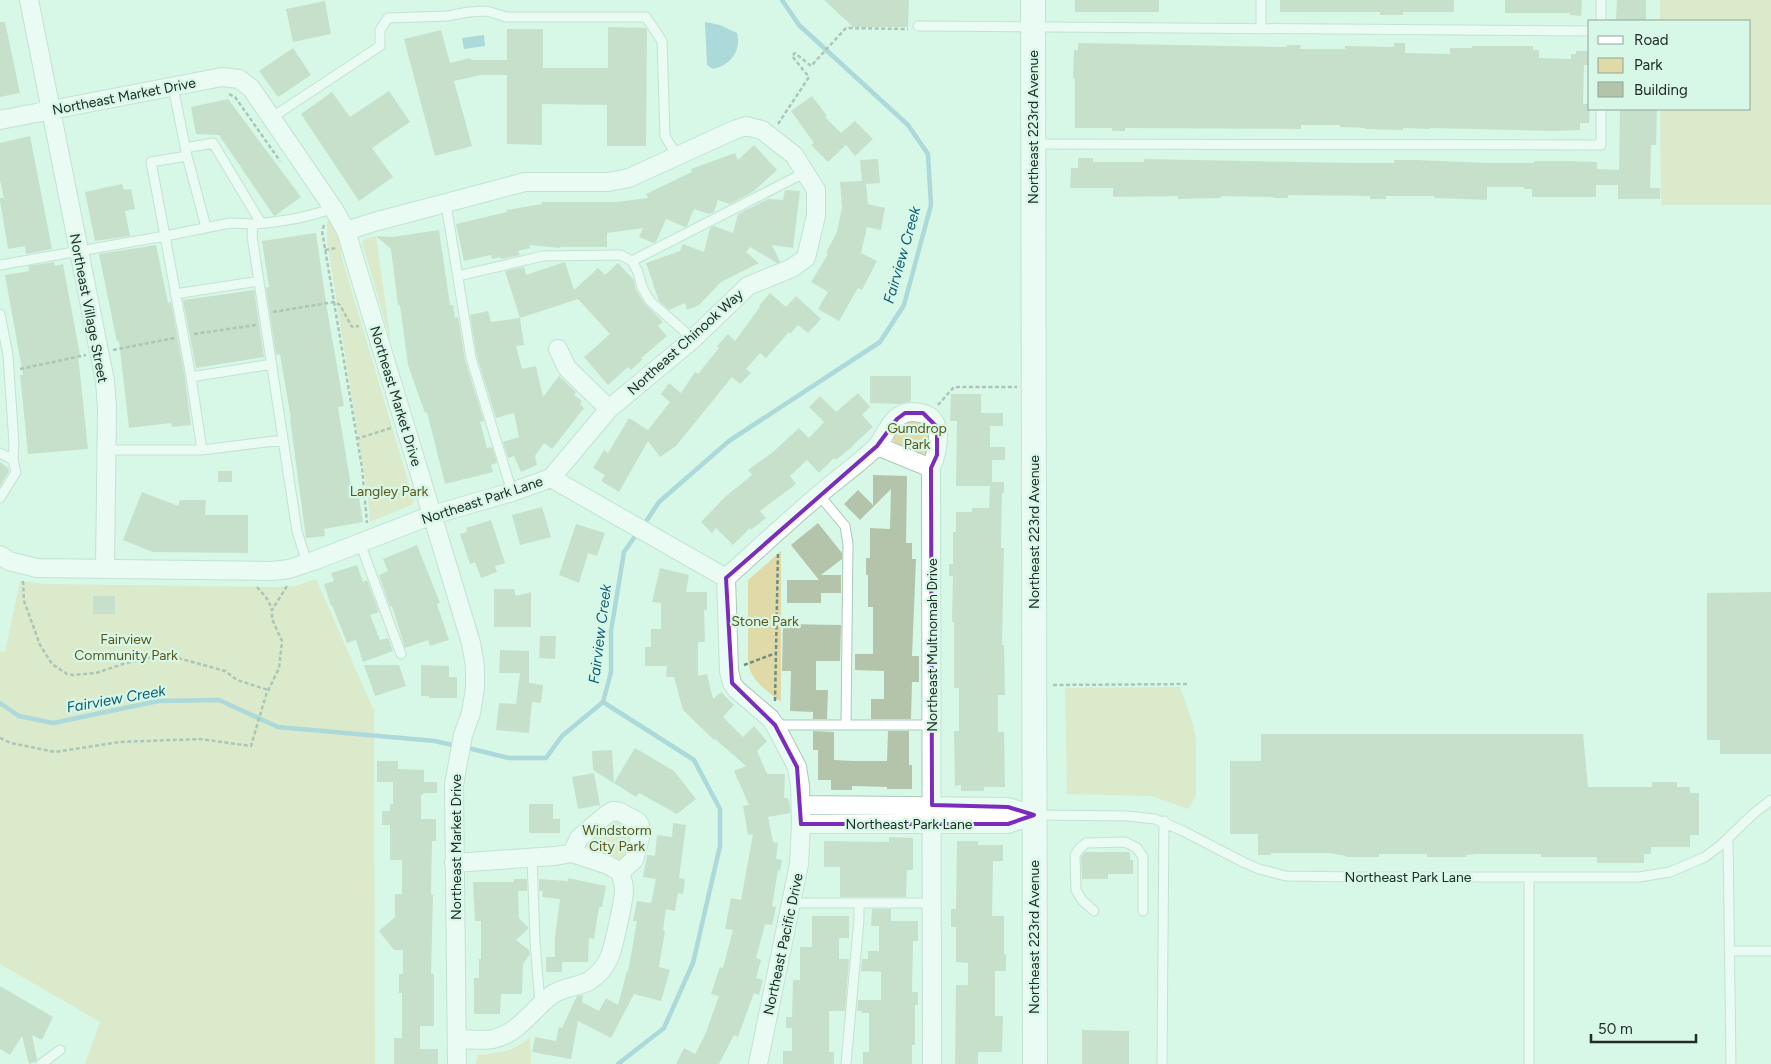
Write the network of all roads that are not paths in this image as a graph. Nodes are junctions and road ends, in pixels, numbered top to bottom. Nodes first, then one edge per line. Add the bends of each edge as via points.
1 (29, 0) edge
2 (1034, 0) edge
3 (1261, 0) edge
4 (1601, 0) edge
5 (1601, 20) edge
6 (913, 28) road end
7 (1034, 28) junction
8 (1261, 29) junction
9 (1588, 31) edge
10 (173, 87) junction
11 (50, 110) junction
12 (1601, 110) edge
13 (271, 118) junction
14 (0, 120) edge
15 (1033, 144) junction
16 (186, 152) junction
17 (677, 156) junction
18 (806, 172) junction
19 (446, 204) junction
20 (327, 210) junction
21 (257, 224) junction
22 (206, 227) junction
23 (346, 231) junction
24 (164, 236) junction
25 (78, 250) junction
26 (632, 261) junction
27 (0, 265) edge
28 (458, 276) junction
29 (259, 281) junction
30 (175, 294) junction
31 (0, 314) edge
32 (693, 338) junction
33 (558, 349) dead end
34 (272, 364) junction
35 (191, 377) junction
36 (610, 409) junction
37 (283, 440) junction
38 (877, 446) junction
39 (106, 450) junction
40 (202, 450) junction
41 (0, 452) edge
42 (13, 460) junction
43 (931, 468) junction
44 (552, 478) junction
45 (512, 492) junction
46 (819, 495) junction
47 (0, 498) edge
48 (432, 515) junction
49 (367, 540) junction
50 (0, 555) edge
51 (306, 563) junction
52 (105, 568) junction
53 (726, 578) junction
54 (401, 654) dead end
55 (771, 720) junction
56 (846, 724) junction
57 (932, 725) junction
58 (1771, 800) edge
59 (801, 806) junction
60 (932, 806) junction
61 (1034, 815) junction
62 (1164, 821) junction
63 (932, 823) junction
64 (801, 824) junction
65 (1728, 838) junction
66 (572, 852) junction
67 (532, 858) junction
68 (454, 863) junction
69 (620, 872) junction
70 (1529, 878) junction
71 (792, 903) junction
72 (859, 903) junction
73 (932, 903) junction
74 (1094, 911) dead end
75 (1143, 911) dead end
76 (1729, 951) junction
77 (1771, 951) edge
78 (540, 1004) junction
79 (458, 1039) junction
80 (60, 1050) dead end
81 (41, 1064) edge
82 (457, 1064) edge
83 (758, 1064) edge
84 (846, 1064) edge
85 (932, 1064) edge
86 (1035, 1064) edge
87 (1162, 1064) edge
88 (1529, 1064) edge
89 (1731, 1064) edge

1 - 11 street, Northeast Village Street
2 - 7 main road, Northeast 223rd Avenue
3 - 8 lane
4 - 5 lane
6 - 7 lane
7 - 8 lane
7 - 15 main road, Northeast 223rd Avenue
8 - 9 lane
10 - 11 street, Northeast Market Drive
10 - 13 street, Northeast Market Drive via 222,78 239,79 251,88
10 - 16 lane
11 - 14 street, Northeast Market Drive
11 - 25 street, Northeast Village Street
12 - 15 lane via 1601,145
13 - 17 lane via 380,46 380,30 388,18 487,11 506,17 646,17 662,41 664,136
13 - 20 street, Northeast Market Drive
15 - 61 main road, Northeast 223rd Avenue
16 - 21 lane via 213,143
16 - 22 lane
16 - 24 lane via 151,162
17 - 18 street, Northeast Chinook Way via 746,126 770,136 794,155
17 - 19 street, Northeast Chinook Way via 615,181 525,182
18 - 26 lane
18 - 32 street, Northeast Chinook Way via 816,190 816,216 806,258 792,268 748,286
19 - 23 street, Northeast Chinook Way
19 - 28 lane
20 - 21 lane via 296,219
20 - 23 street
21 - 22 lane
21 - 29 lane via 252,236
22 - 24 lane
23 - 48 street, Northeast Market Drive
24 - 25 lane
24 - 30 lane
25 - 27 lane
25 - 39 street, Northeast Village Street via 100,352 107,408
26 - 28 lane via 621,255 543,256
26 - 32 lane via 650,301
28 - 45 lane via 472,358
29 - 30 lane
29 - 34 lane
30 - 35 lane
31 - 42 lane via 8,355
32 - 36 street, Northeast Chinook Way
33 - 36 street via 567,368
34 - 35 lane
34 - 37 lane
35 - 40 lane
36 - 44 street, Northeast Chinook Way
37 - 40 lane
37 - 51 lane via 298,537
38 - 43 street
38 - 43 street, Northeast Multnomah Drive via 889,426 905,413 929,416 938,427 937,455
38 - 46 street
39 - 40 lane
39 - 52 street, Northeast Village Street
41 - 42 lane
42 - 47 lane via 16,472
43 - 57 street, Northeast Multnomah Drive
44 - 45 street, Northeast Park Lane
44 - 53 street, Northeast Park Lane
45 - 48 street, Northeast Park Lane
46 - 53 street
46 - 56 lane via 845,526 848,544
48 - 49 street, Northeast Park Lane
48 - 68 street, Northeast Market Drive via 472,644 475,666 471,713 463,735 454,785
49 - 51 street, Northeast Park Lane
49 - 54 lane
50 - 52 street, Northeast Park Lane via 9,561 37,568
51 - 52 street, Northeast Park Lane via 273,571
53 - 55 street via 732,683
55 - 56 lane
55 - 59 street via 797,767
56 - 57 lane
57 - 60 street, Northeast Multnomah Drive
58 - 65 lane, Northeast Park Lane
59 - 60 street, Northeast Park Lane
59 - 64 street
60 - 61 street, Northeast Park Lane via 1008,807
60 - 63 street, Northeast Multnomah Drive
61 - 62 lane, Northeast Park Lane via 1139,816
61 - 63 street, Northeast Park Lane via 1008,824
61 - 86 main road, Northeast 223rd Avenue
62 - 70 lane, Northeast Park Lane via 1243,862 1286,876
62 - 87 lane
63 - 64 street, Northeast Park Lane
63 - 73 street
64 - 71 street, Northeast Pacific Drive via 799,864
65 - 70 lane, Northeast Park Lane via 1705,856 1670,872 1639,877
65 - 76 lane
66 - 67 street
66 - 69 street
66 - 69 street via 579,838 606,815 620,812 637,821 641,834 634,860
67 - 68 street
67 - 78 lane
68 - 79 street, Northeast Market Drive
69 - 78 street via 624,892 610,958 589,980 556,992
70 - 88 lane
71 - 72 lane
71 - 83 street, Northeast Pacific Drive
72 - 73 lane
72 - 84 lane
73 - 85 street
74 - 75 lane via 1076,890 1075,855 1086,843 1125,842 1138,848 1143,856
76 - 77 lane
76 - 89 lane
78 - 79 street via 516,1030 506,1035 491,1040
79 - 82 street, Northeast Market Drive
80 - 81 lane

